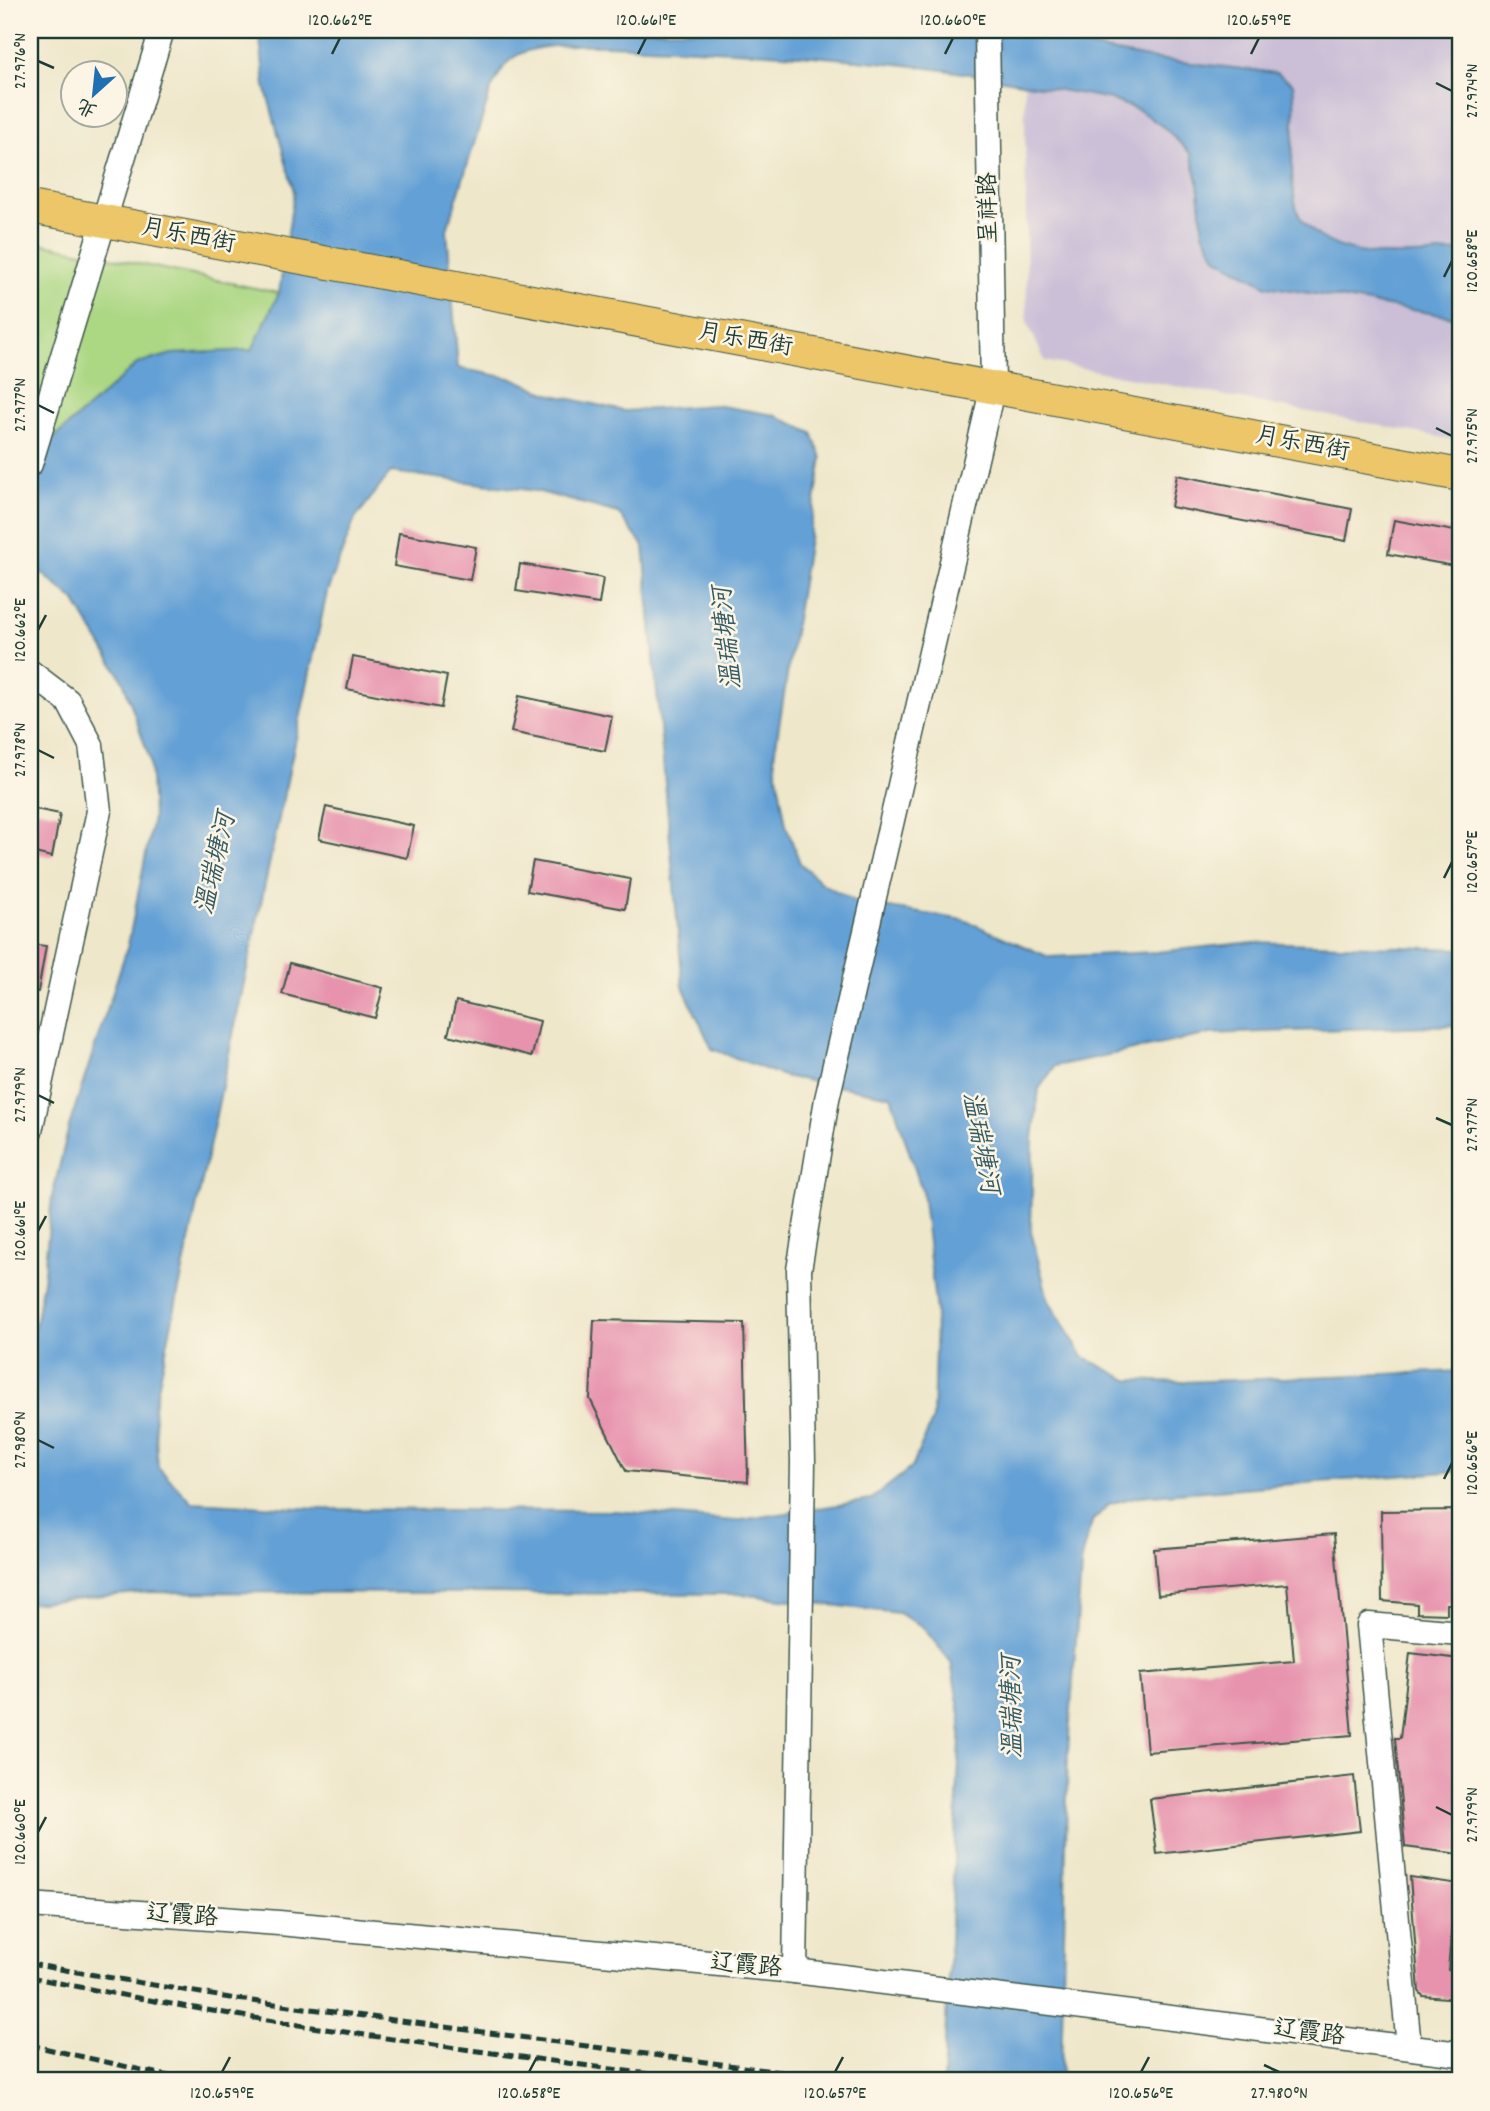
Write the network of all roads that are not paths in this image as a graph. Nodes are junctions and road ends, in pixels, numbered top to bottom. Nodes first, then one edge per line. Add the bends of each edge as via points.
1 (162, 30) edge
2 (987, 30) edge
3 (30, 206) edge
4 (105, 221) junction
5 (993, 386) junction
6 (30, 464) edge
7 (1460, 475) edge
8 (30, 672) edge
9 (30, 1131) edge
10 (1460, 1633) edge
11 (30, 1905) edge
12 (795, 1971) junction
13 (1409, 2047) junction
14 (1460, 2054) edge

1 - 4 street
2 - 5 street, 呈祥路
3 - 4 main road, 月乐西街
4 - 5 main road, 月乐西街
4 - 6 street
5 - 7 main road, 月乐西街
5 - 12 street, 呈祥路 via 827,1099 799,1269 803,1462
8 - 9 street via 68,701 91,745 99,811
10 - 13 street via 1368,1625
11 - 12 street, 辽霞路
12 - 13 street, 辽霞路
13 - 14 street, 辽霞路

